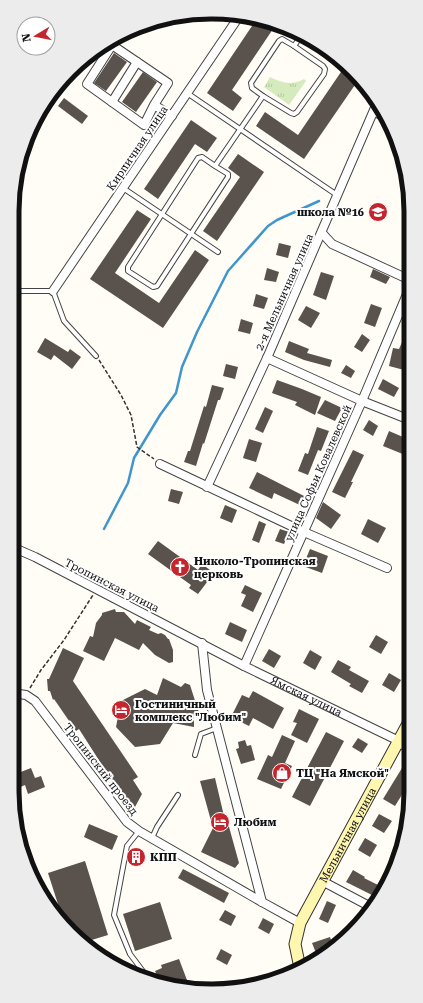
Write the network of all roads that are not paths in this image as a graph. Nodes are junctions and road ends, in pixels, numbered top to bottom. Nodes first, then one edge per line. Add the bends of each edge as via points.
1 (236, 21) edge
2 (298, 40) edge
3 (113, 46) edge
4 (294, 46) junction
5 (110, 48) edge
6 (137, 62) junction
7 (187, 93) junction
8 (263, 96) junction
9 (112, 102) junction
10 (154, 105) junction
11 (374, 109) edge
12 (372, 113) junction
13 (172, 116) junction
14 (379, 116) edge
15 (240, 129) junction
16 (215, 166) junction
17 (123, 188) junction
18 (337, 194) junction
19 (162, 214) junction
20 (322, 233) junction
21 (191, 234) junction
22 (218, 252) dead end
23 (404, 277) edge
24 (19, 291) edge
25 (53, 291) junction
26 (404, 301) edge
27 (96, 356) road end
28 (267, 358) junction
29 (362, 401) junction
30 (404, 418) edge
31 (160, 464) road end
32 (207, 487) junction
33 (304, 532) junction
34 (19, 550) edge
35 (387, 568) dead end
36 (202, 643) junction
37 (244, 666) junction
38 (19, 694) edge
39 (217, 728) junction
40 (404, 731) edge
41 (399, 741) junction
42 (404, 744) edge
43 (194, 755) dead end
44 (178, 795) dead end
45 (139, 831) junction
46 (152, 838) junction
47 (322, 881) junction
48 (262, 902) junction
49 (367, 905) edge
50 (300, 923) junction
51 (299, 963) edge
52 (143, 971) edge

1 - 7 street, Кирпичная улица
2 - 4 lane
3 - 6 street
4 - 8 lane via 282,39 279,41 250,83 252,88
4 - 8 lane via 323,66 324,74 294,114
5 - 9 street via 87,84
6 - 9 street
6 - 10 street via 168,83
7 - 13 street, Кирпичная улица
7 - 15 lane
8 - 15 lane
9 - 10 street via 144,125
10 - 13 street
11 - 12 street, 2-я Мельничная улица
12 - 14 lane
12 - 18 street, 2-я Мельничная улица
13 - 17 street, Кирпичная улица
15 - 16 lane
15 - 18 lane
16 - 19 lane via 202,157 198,158
16 - 21 lane via 228,174 228,177
17 - 19 lane
17 - 25 street, Кирпичная улица
18 - 20 street, 2-я Мельничная улица
19 - 21 lane
19 - 21 lane via 128,266 128,271 153,287 157,286
20 - 23 street via 332,244
20 - 28 street, 2-я Мельничная улица
21 - 22 lane
24 - 25 lane
25 - 27 lane via 64,322
26 - 29 street, улица Софьи Ковалевской
28 - 29 street
28 - 32 street, 2-я Мельничная улица
29 - 30 street
29 - 33 street, улица Софьи Ковалевской
31 - 32 street
32 - 33 street
33 - 35 street
33 - 37 street, улица Софьи Ковалевской
34 - 36 street, Тропинская улица
36 - 37 street, Ямская улица
36 - 39 street via 207,690
37 - 41 street, Ямская улица
38 - 45 street, Тропинский проезд via 35,701 127,822
39 - 43 lane via 201,734
39 - 48 street
40 - 41 street, Мельничная улица
41 - 42 street, Ямская улица
41 - 47 street, Мельничная улица
44 - 46 lane
45 - 46 street, Тропинский проезд
45 - 52 lane via 127,846 114,915 130,954
46 - 48 street, Тропинский проезд
47 - 49 street
47 - 50 street, Мельничная улица
48 - 50 street, Тропинский проезд
50 - 51 street, Мельничная улица via 295,944

